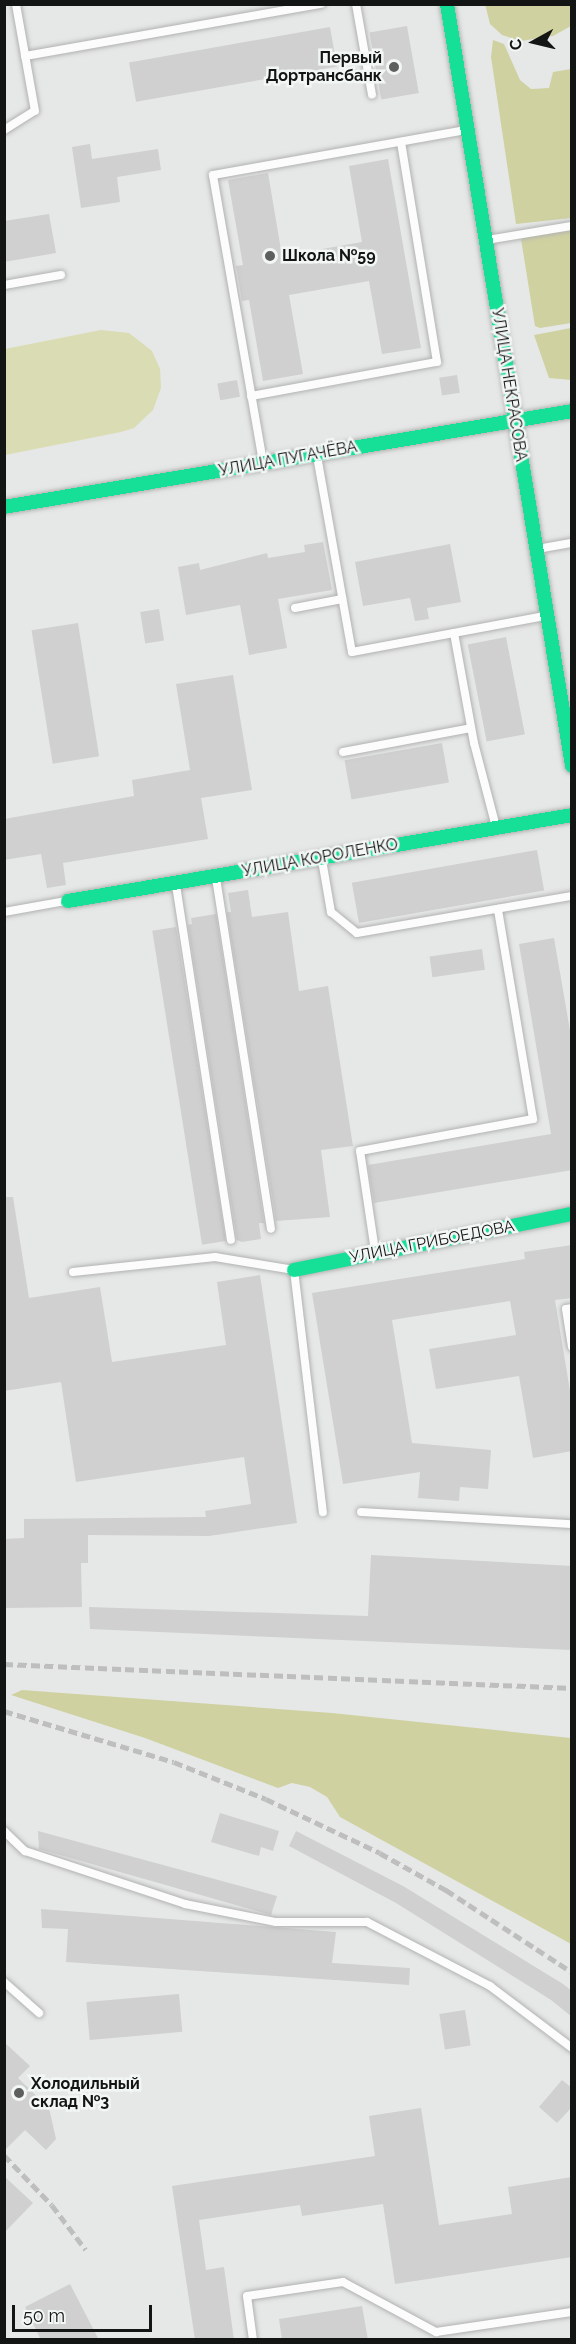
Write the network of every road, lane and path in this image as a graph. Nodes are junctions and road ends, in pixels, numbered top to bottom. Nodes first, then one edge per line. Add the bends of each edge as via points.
1 (16, 4) edge
2 (321, 4) edge
3 (356, 4) edge
4 (452, 4) edge
5 (447, 5) edge
6 (25, 56) junction
7 (372, 95) dead end
8 (4, 130) edge
9 (468, 130) junction
10 (401, 142) junction
11 (572, 225) edge
12 (486, 241) junction
13 (61, 275) dead end
14 (4, 285) edge
15 (251, 396) junction
16 (572, 411) edge
17 (515, 420) junction
18 (316, 454) junction
19 (263, 463) junction
20 (4, 507) edge
21 (572, 543) edge
22 (536, 549) junction
23 (342, 599) junction
24 (295, 608) dead end
25 (547, 616) junction
26 (454, 633) junction
27 (568, 720) edge
28 (471, 728) junction
29 (343, 752) dead end
30 (572, 766) edge
31 (572, 815) edge
32 (497, 828) junction
33 (321, 858) junction
34 (216, 876) junction
35 (176, 882) junction
36 (572, 896) edge
37 (68, 901) joint
38 (498, 909) junction
39 (4, 912) edge
40 (572, 1214) edge
41 (271, 1229) dead end
42 (231, 1240) dead end
43 (375, 1253) junction
44 (294, 1270) junction
45 (73, 1272) dead end
46 (572, 1308) edge
47 (572, 1347) edge
48 (323, 1512) dead end
49 (361, 1512) dead end
50 (572, 1524) edge
51 (4, 1831) edge
52 (4, 1982) edge
53 (39, 2013) dead end
54 (572, 2048) edge
55 (572, 2312) edge
56 (253, 2340) edge

1 - 6 lane
2 - 6 lane
3 - 7 lane
4 - 5 lane
5 - 9 street, УЛИЦА НЕКРАСОВА
6 - 8 lane via 35,111
9 - 10 lane
9 - 12 street, УЛИЦА НЕКРАСОВА
10 - 15 lane via 437,362
10 - 15 lane via 213,175
11 - 12 lane
12 - 17 street, УЛИЦА НЕКРАСОВА
13 - 14 lane
15 - 19 lane
16 - 17 street, УЛИЦА ПУГАЧЁВА
17 - 18 street, УЛИЦА ПУГАЧЁВА
17 - 22 street, УЛИЦА НЕКРАСОВА
18 - 19 street, УЛИЦА ПУГАЧЁВА
18 - 23 lane
19 - 20 street, УЛИЦА ПУГАЧЁВА
21 - 22 lane
22 - 25 street, УЛИЦА НЕКРАСОВА
23 - 24 lane
23 - 26 lane via 352,652
25 - 26 lane
25 - 27 street, УЛИЦА НЕКРАСОВА
26 - 28 lane
27 - 30 street, УЛИЦА НЕКРАСОВА
28 - 29 lane
28 - 32 lane
31 - 32 street, УЛИЦА КОРОЛЕНКО
32 - 33 street, УЛИЦА КОРОЛЕНКО
33 - 34 street, УЛИЦА КОРОЛЕНКО
33 - 38 lane via 331,912 357,933
34 - 35 street, УЛИЦА КОРОЛЕНКО
34 - 41 lane
35 - 37 street, УЛИЦА КОРОЛЕНКО
35 - 42 lane
36 - 38 lane
37 - 39 lane
38 - 43 lane via 533,1119 360,1151
40 - 43 street, УЛИЦА ГРИБОЕДОВА
43 - 44 street, УЛИЦА ГРИБОЕДОВА
44 - 45 lane via 215,1257
44 - 48 lane
46 - 47 lane via 566,1309
49 - 50 lane
51 - 54 lane via 25,1851 186,1904 276,1922 367,1923 490,1986
52 - 53 lane
55 - 56 lane via 436,2332 343,2282 247,2296

